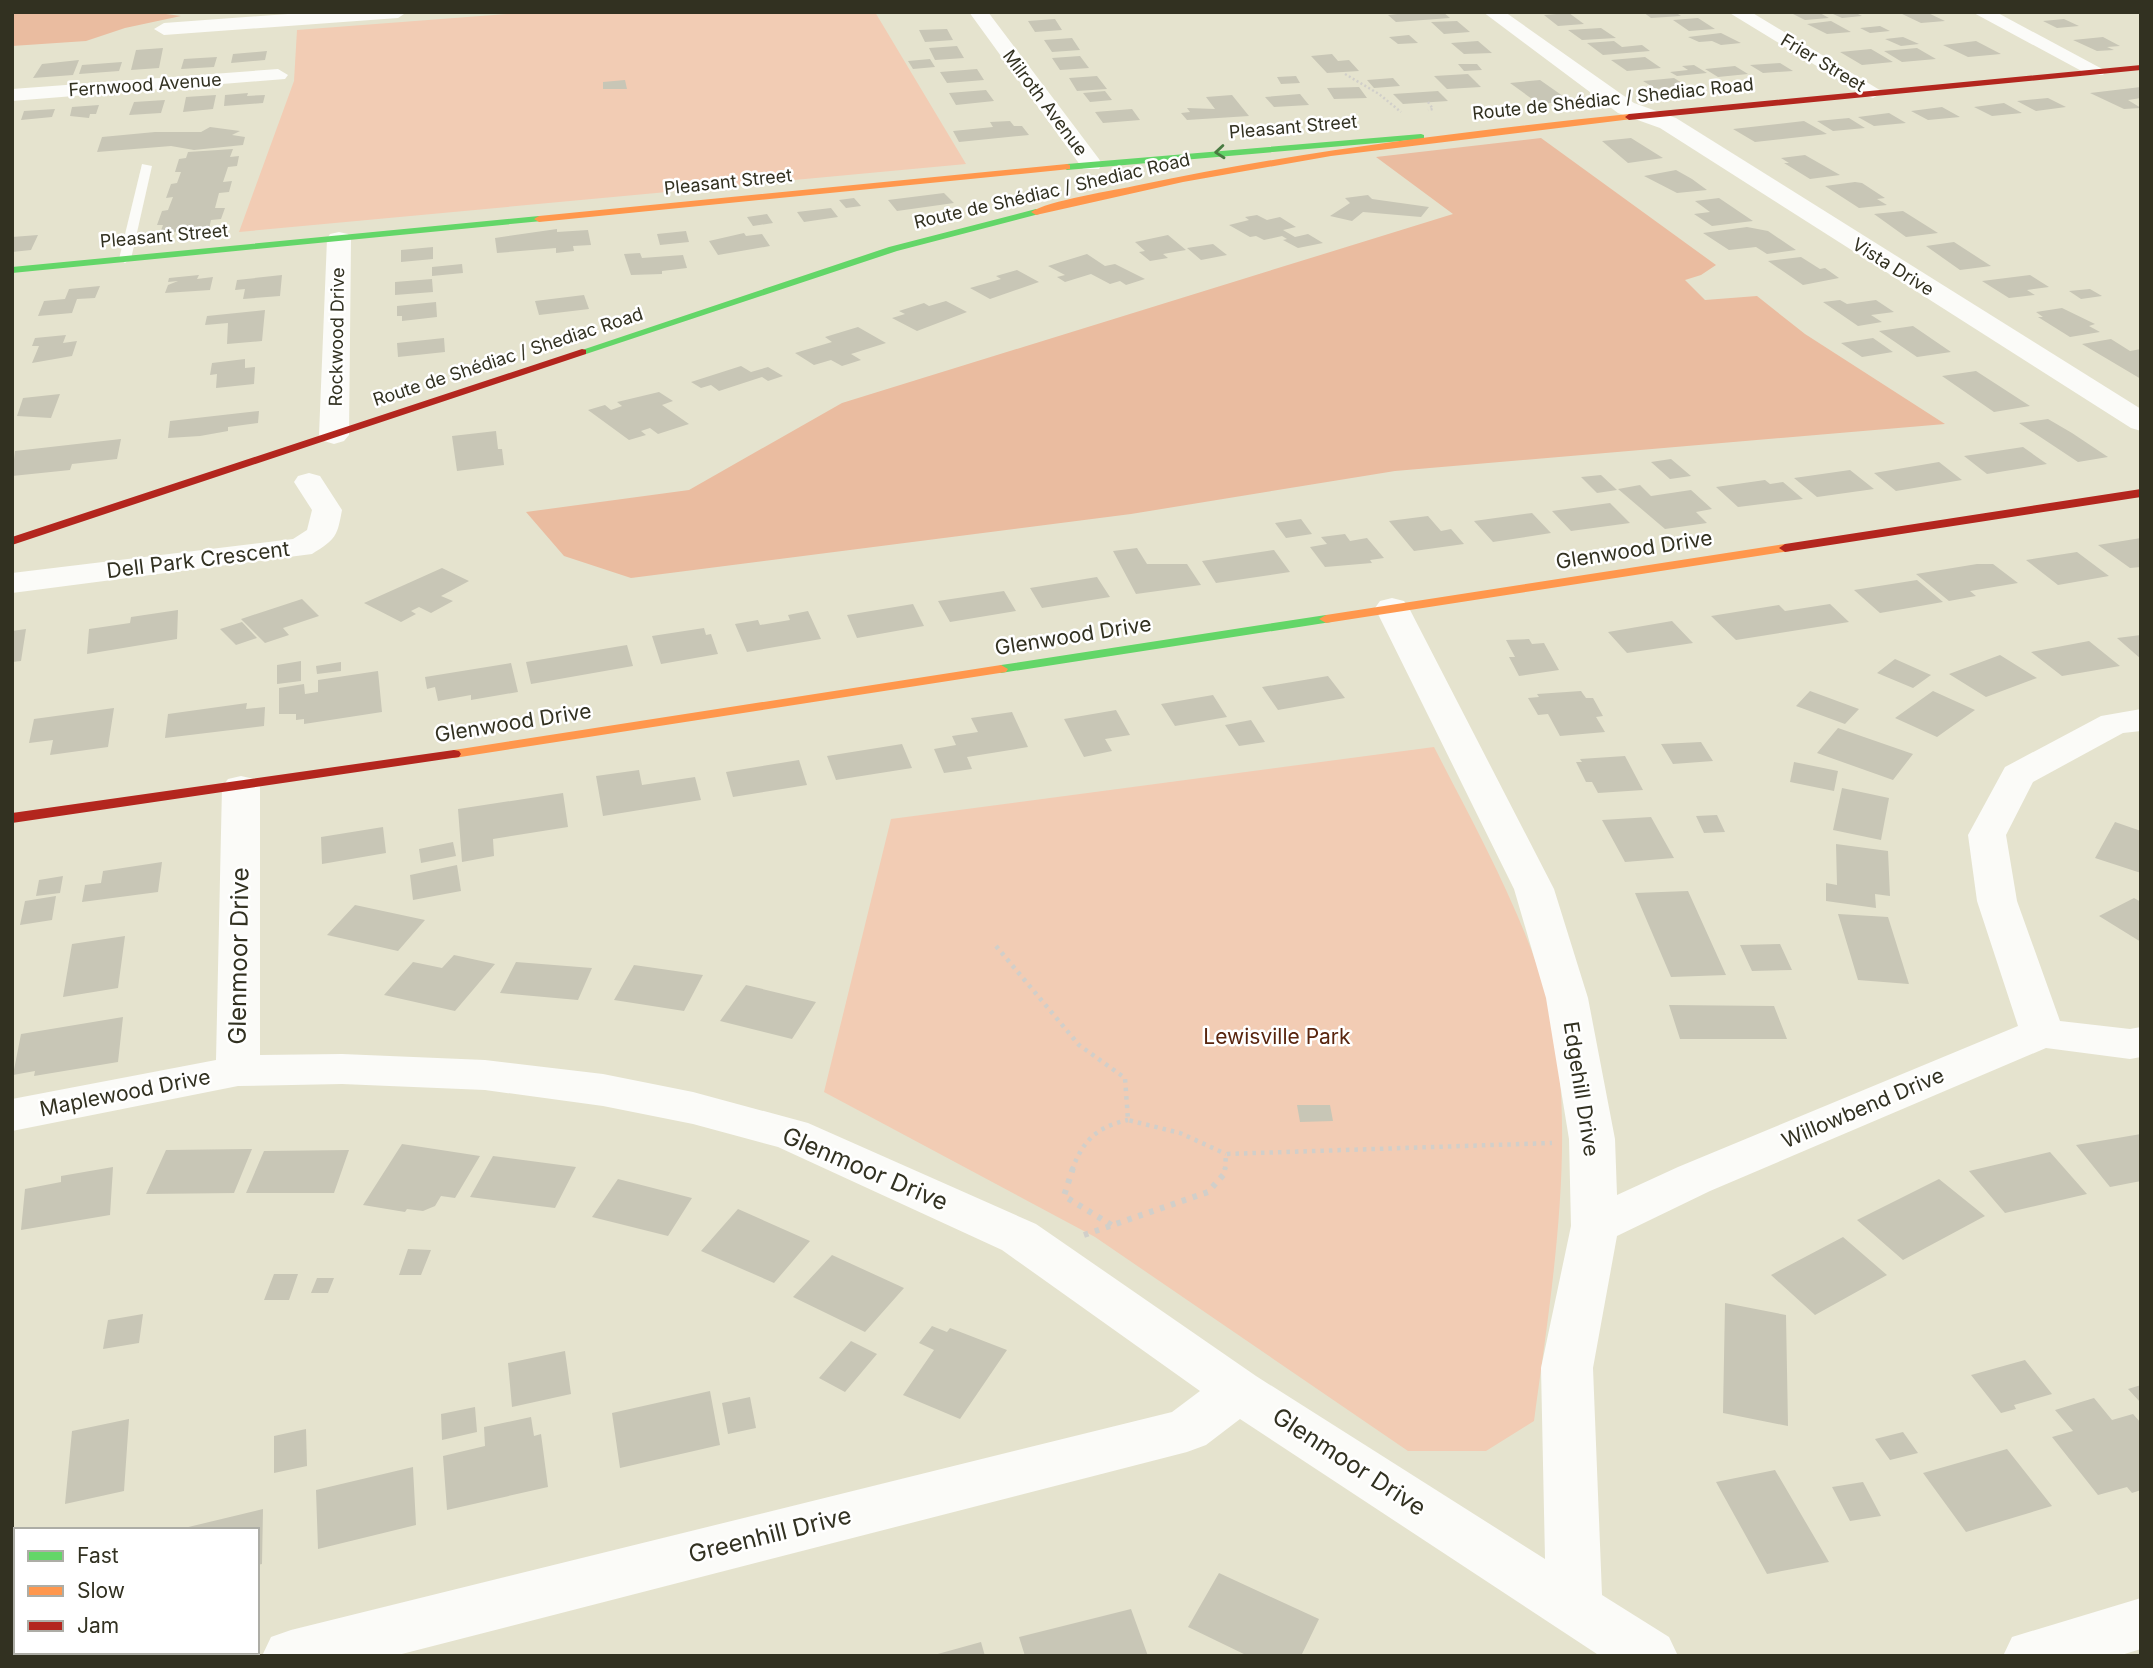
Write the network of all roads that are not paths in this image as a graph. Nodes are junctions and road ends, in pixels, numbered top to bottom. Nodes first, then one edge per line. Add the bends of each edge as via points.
1 (398, 12) edge
2 (978, 12) edge
3 (1492, 12) edge
4 (1737, 12) edge
5 (1981, 12) edge
6 (249, 18) edge
7 (164, 29) dead end
8 (2141, 67) edge
9 (2096, 71) junction
10 (278, 75) dead end
11 (1873, 92) junction
12 (12, 94) edge
13 (1645, 114) junction
14 (1447, 135) junction
15 (1091, 164) junction
16 (146, 166) dead end
17 (1114, 192) junction
18 (338, 239) junction
19 (125, 259) junction
20 (12, 270) edge
21 (2141, 422) edge
22 (334, 435) junction
23 (309, 482) dead end
24 (2141, 493) edge
25 (12, 541) edge
26 (12, 583) edge
27 (1392, 608) junction
28 (2141, 720) edge
29 (241, 787) junction
30 (12, 818) edge
31 (2042, 1033) junction
32 (2141, 1042) edge
33 (238, 1070) junction
34 (12, 1115) edge
35 (1595, 1226) junction
36 (1238, 1391) junction
37 (1574, 1607) junction
38 (2141, 1623) edge
39 (292, 1656) edge
40 (1649, 1656) edge
41 (2032, 1656) edge

1 - 6 street
2 - 15 street, Milroth Avenue
3 - 13 street, Vista Drive via 1626,108
4 - 11 street, Frier Street
5 - 9 street
6 - 7 street
8 - 9 street, Route de Shédiac / Shediac Road
9 - 11 street, Route de Shédiac / Shediac Road
10 - 12 street, Fernwood Avenue
11 - 13 street, Route de Shédiac / Shediac Road
13 - 14 street, Route de Shédiac / Shediac Road
13 - 21 street, Vista Drive via 1668,123
14 -> 15 street, Pleasant Street
14 - 17 street, Route de Shédiac / Shediac Road
15 - 17 street, Milroth Avenue
15 - 18 street, Pleasant Street
16 - 19 lane
17 - 22 street, Route de Shédiac / Shediac Road via 893,249
18 - 19 street, Pleasant Street
18 - 22 street, Rockwood Drive
19 - 20 street, Pleasant Street
22 - 25 street, Route de Shédiac / Shediac Road
23 - 26 street, Dell Park Crescent via 327,510 322,534 301,547
24 - 27 street, Glenwood Drive
27 - 29 street, Glenwood Drive
27 - 35 street, Edgehill Drive via 1534,889 1567,998 1592,1142
28 - 31 street via 2114,724 2018,775 1986,835 1997,901
29 - 30 street, Glenwood Drive
29 - 33 street, Glenmoor Drive
31 - 32 street, Willowbend Drive
31 - 35 street, Willowbend Drive via 1694,1179
33 - 34 street, Maplewood Drive
33 - 36 street, Glenmoor Drive via 485,1074 603,1090 792,1135 1019,1237
35 - 37 street, Edgehill Drive via 1567,1368
36 - 37 street, Glenmoor Drive
36 - 39 street, Greenhill Drive via 1187,1430
37 - 40 street, Glenmoor Drive
38 - 41 street

